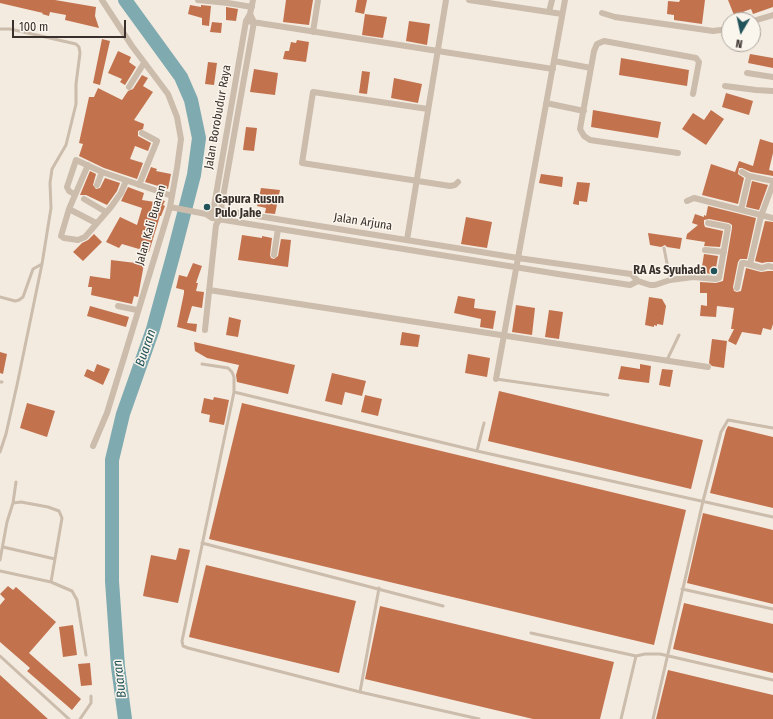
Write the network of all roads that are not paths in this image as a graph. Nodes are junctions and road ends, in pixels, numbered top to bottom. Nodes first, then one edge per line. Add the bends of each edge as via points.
1 (100, 0) edge
2 (198, 0) edge
3 (318, 0) edge
4 (446, 0) edge
5 (468, 0) edge
6 (552, 0) edge
7 (565, 0) edge
8 (252, 3) edge
9 (549, 12) junction
10 (602, 13) dead end
11 (250, 14) junction
12 (562, 14) junction
13 (773, 15) edge
14 (761, 19) edge
15 (246, 21) junction
16 (254, 22) junction
17 (0, 29) edge
18 (721, 30) edge
19 (313, 32) junction
20 (438, 52) junction
21 (554, 61) junction
22 (144, 62) junction
23 (238, 66) junction
24 (246, 68) junction
25 (591, 68) junction
26 (552, 69) junction
27 (747, 73) dead end
28 (773, 77) edge
29 (725, 86) dead end
30 (129, 87) dead end
31 (773, 91) edge
32 (693, 94) dead end
33 (546, 103) junction
34 (428, 109) junction
35 (584, 111) junction
36 (228, 123) junction
37 (236, 125) junction
38 (142, 133) dead end
39 (678, 153) dead end
40 (88, 165) junction
41 (102, 172) junction
42 (742, 172) dead end
43 (749, 176) junction
44 (126, 181) junction
45 (416, 181) junction
46 (773, 181) edge
47 (458, 182) dead end
48 (773, 184) edge
49 (97, 185) dead end
50 (139, 185) junction
51 (74, 194) junction
52 (172, 196) junction
53 (84, 199) dead end
54 (686, 201) dead end
55 (172, 208) junction
56 (69, 209) junction
57 (214, 209) junction
58 (221, 210) junction
59 (741, 210) junction
60 (106, 212) junction
61 (203, 214) junction
62 (761, 216) junction
63 (212, 218) junction
64 (773, 218) edge
65 (217, 222) junction
66 (96, 223) junction
67 (708, 223) dead end
68 (316, 225) junction
69 (278, 229) junction
70 (349, 230) junction
71 (314, 235) junction
72 (393, 238) junction
73 (348, 240) junction
74 (407, 240) junction
75 (392, 247) junction
76 (452, 247) junction
77 (664, 248) dead end
78 (705, 250) dead end
79 (724, 252) junction
80 (274, 255) dead end
81 (450, 256) junction
82 (518, 258) junction
83 (42, 264) junction
84 (560, 264) junction
85 (750, 264) junction
86 (517, 267) junction
87 (773, 267) edge
88 (558, 274) junction
89 (670, 280) junction
90 (638, 281) junction
91 (738, 288) dead end
92 (209, 290) junction
93 (0, 298) edge
94 (118, 306) dead end
95 (137, 310) junction
96 (205, 330) dead end
97 (504, 335) junction
98 (679, 335) dead end
99 (668, 360) junction
100 (202, 364) dead end
101 (708, 367) dead end
102 (496, 378) joint
103 (234, 392) junction
104 (608, 395) dead end
105 (484, 423) dead end
106 (773, 428) edge
107 (93, 446) dead end
108 (477, 451) junction
109 (0, 452) edge
110 (16, 482) dead end
111 (703, 501) junction
112 (13, 503) junction
113 (773, 517) edge
114 (202, 543) junction
115 (2, 547) junction
116 (55, 559) junction
117 (0, 560) edge
118 (0, 571) edge
119 (51, 582) junction
120 (379, 588) junction
121 (682, 589) junction
122 (443, 606) dead end
123 (773, 609) edge
124 (531, 633) dead end
125 (0, 656) edge
126 (86, 656) dead end
127 (636, 656) junction
128 (668, 656) junction
129 (773, 680) edge
130 (360, 692) junction
131 (91, 696) dead end
132 (68, 719) edge
133 (80, 719) edge
134 (479, 719) edge
135 (621, 719) edge
136 (652, 719) edge

1 - 22 street, Jalan Kali Buaran
2 - 8 street
3 - 19 street
4 - 20 street
5 - 9 street
6 - 9 street
7 - 12 street
8 - 11 street, Jalan Borobudur Raya
9 - 12 street
10 - 18 street
11 - 15 street, Jalan Borobudur Raya
11 - 16 street
12 - 21 street
13 - 14 street
15 - 16 street
15 - 23 street, Jalan Borobudur Raya
16 - 19 street
16 - 24 street, Jalan Borobudur Raya
17 - 83 lane via 76,44 79,47 76,104 64,149 52,169 51,208
19 - 20 street
20 - 26 street
20 - 34 street
21 - 25 street
21 - 26 street
22 - 30 street
22 - 52 street, Jalan Kali Buaran via 168,94 177,118 181,138
23 - 24 street
23 - 36 street, Jalan Borobudur Raya
24 - 37 street, Jalan Borobudur Raya
25 - 32 street via 597,44 604,41 696,58 699,62
25 - 35 street
26 - 33 street
27 - 28 street
29 - 31 street
33 - 35 street
33 - 82 street
34 - 45 street
34 - 45 street via 313,92 302,163
35 - 39 street via 580,129 590,140
36 - 37 street
36 - 57 street, Jalan Borobudur Raya
37 - 58 street, Jalan Borobudur Raya
38 - 50 street via 157,141
40 - 41 street
40 - 51 street
40 - 51 street via 75,161 67,187
41 - 44 street
41 - 49 street
42 - 43 street
43 - 46 street
43 - 59 street
44 - 50 street
44 - 60 street via 121,193
45 - 47 street via 450,186
45 - 74 street
48 - 62 street
50 - 52 street
51 - 56 street
52 - 55 street, Jalan Kali Buaran
53 - 60 street
54 - 59 street via 694,198
55 - 61 street
55 - 95 street, Jalan Kali Buaran
56 - 66 street
56 - 66 street via 62,237 81,240
57 - 58 street, Jalan Arjuna
57 - 61 street
57 - 63 street, Jalan Borobudur Raya
58 - 65 street, Jalan Borobudur Raya
58 - 68 street, Jalan Arjuna
59 - 62 street
60 - 66 street
61 - 63 street
62 - 64 street
62 - 85 street
63 - 65 street
65 - 69 street, Jalan Arjuna
65 - 92 street, Jalan Borobudur Raya
67 - 79 street via 728,227
68 - 70 street, Jalan Arjuna
68 - 71 street
69 - 71 street, Jalan Arjuna
69 - 80 street
70 - 72 street, Jalan Arjuna
70 - 73 street
71 - 73 street, Jalan Arjuna
72 - 74 street, Jalan Arjuna
72 - 75 street
73 - 75 street, Jalan Arjuna
74 - 76 street, Jalan Arjuna
75 - 81 street, Jalan Arjuna
76 - 81 street
76 - 82 street, Jalan Arjuna
77 - 89 lane
78 - 79 street
79 - 89 street via 719,278 693,277
81 - 86 street, Jalan Arjuna
82 - 84 street, Jalan Arjuna
82 - 86 street
83 - 93 lane via 33,269 23,297 15,301
83 - 109 lane
84 - 88 street
84 - 90 street, Jalan Arjuna via 631,274
85 - 87 street via 762,268
85 - 91 street via 742,263
86 - 88 street, Jalan Arjuna
86 - 97 street
88 - 90 street, Jalan Arjuna via 630,285
89 - 90 street via 655,286
92 - 96 street, Jalan Borobudur Raya
92 - 97 street
94 - 95 street
95 - 107 street, Jalan Kali Buaran via 107,413
97 - 99 street
97 - 102 street
98 - 99 lane
99 - 101 street
100 - 103 lane via 228,368 234,377
102 - 104 lane
103 - 108 lane
103 - 114 lane
105 - 108 lane
106 - 111 lane via 728,420 721,432
108 - 111 lane
110 - 112 lane
111 - 113 lane
111 - 121 lane
112 - 115 lane
112 - 116 lane via 21,502 59,511 62,518
114 - 120 lane
114 - 130 lane via 183,646
115 - 116 lane
115 - 117 lane
116 - 119 lane
118 - 119 lane
119 - 126 lane via 72,591 77,600
120 - 122 lane
120 - 130 lane
121 - 123 lane
121 - 128 lane
124 - 127 lane
125 - 132 lane
127 - 128 lane
127 - 135 lane
128 - 129 lane
128 - 136 lane
130 - 134 lane
131 - 133 lane via 91,703

